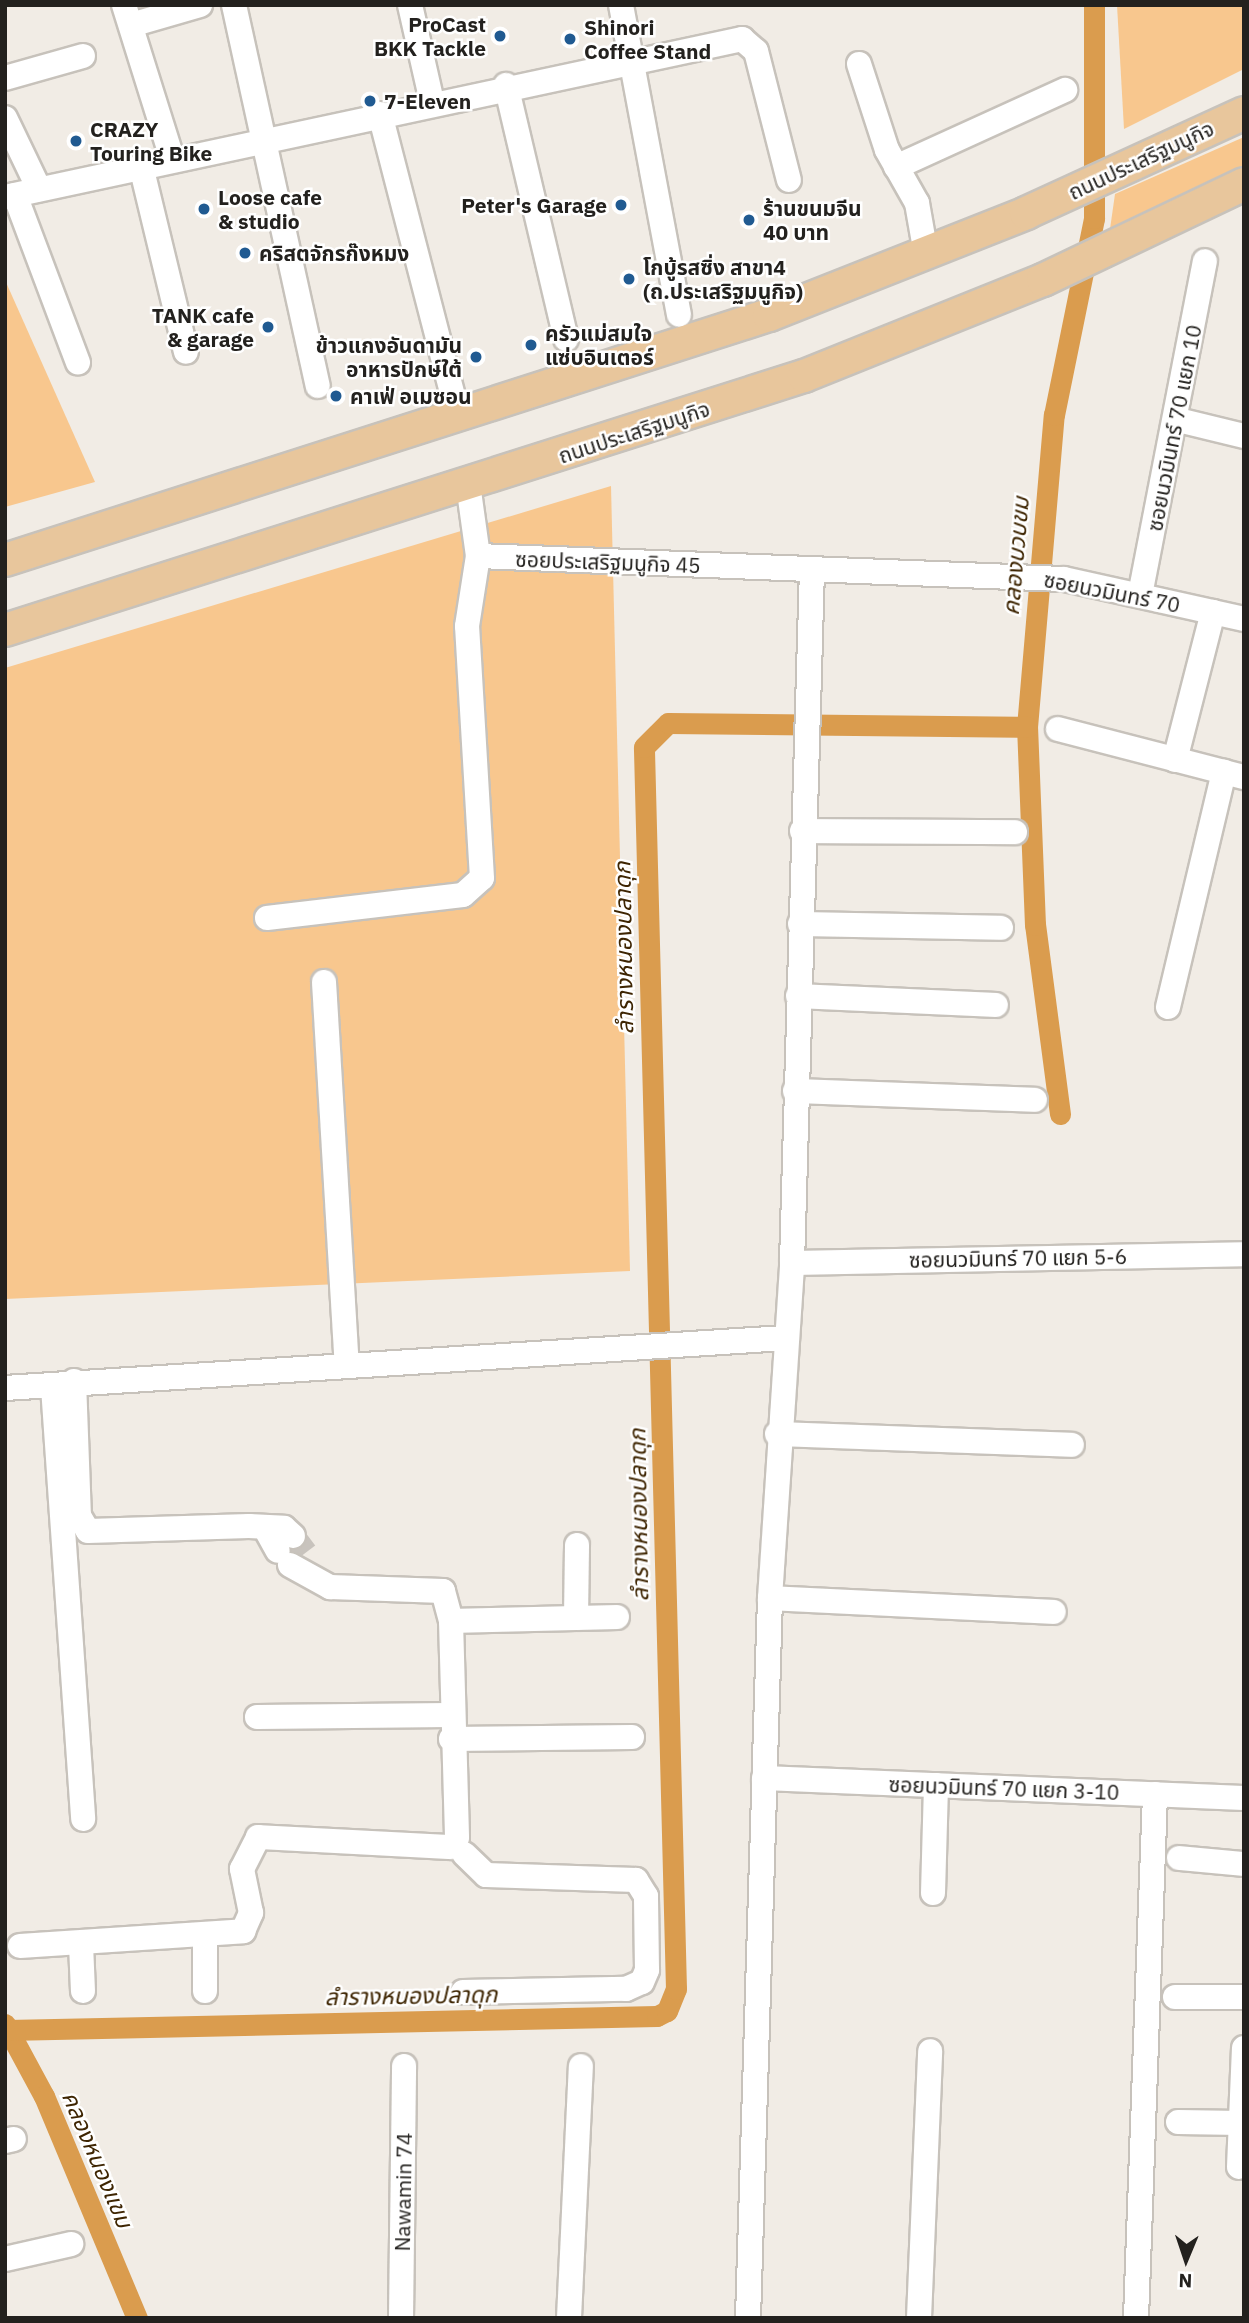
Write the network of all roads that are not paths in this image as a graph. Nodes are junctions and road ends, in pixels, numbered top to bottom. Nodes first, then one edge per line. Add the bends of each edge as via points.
1 (200, 5) edge
2 (234, 5) edge
3 (410, 5) edge
4 (621, 5) edge
5 (128, 15) edge
6 (83, 56) dead end
7 (631, 61) junction
8 (859, 64) dead end
9 (5, 78) edge
10 (506, 85) junction
11 (1065, 90) dead end
12 (432, 103) junction
13 (1244, 113) edge
14 (380, 114) junction
15 (5, 118) edge
16 (266, 137) junction
17 (172, 158) junction
18 (141, 166) junction
19 (896, 167) junction
20 (789, 180) dead end
21 (1244, 184) edge
22 (19, 194) edge
23 (926, 254) junction
24 (1205, 261) dead end
25 (678, 315) dead end
26 (566, 338) dead end
27 (186, 352) dead end
28 (78, 363) dead end
29 (318, 386) dead end
30 (458, 416) junction
31 (1178, 420) junction
32 (1244, 436) edge
33 (468, 484) junction
34 (478, 556) junction
35 (5, 560) edge
36 (812, 569) junction
37 (1140, 595) junction
38 (1213, 612) junction
39 (1244, 619) edge
40 (5, 630) edge
41 (1058, 729) dead end
42 (1175, 760) junction
43 (1234, 775) edge
44 (802, 831) junction
45 (1015, 832) dead end
46 (267, 918) dead end
47 (800, 924) junction
48 (1001, 928) dead end
49 (324, 982) dead end
50 (798, 996) junction
51 (996, 1004) dead end
52 (1168, 1007) dead end
53 (795, 1091) junction
54 (1035, 1100) dead end
55 (1244, 1254) edge
56 (792, 1263) junction
57 (785, 1338) junction
58 (347, 1365) junction
59 (63, 1384) junction
60 (5, 1388) edge
61 (777, 1434) junction
62 (1072, 1445) dead end
63 (577, 1545) dead end
64 (770, 1598) junction
65 (1054, 1612) dead end
66 (617, 1617) dead end
67 (576, 1618) junction
68 (451, 1621) junction
69 (257, 1717) dead end
70 (450, 1727) junction
71 (632, 1737) dead end
72 (764, 1777) junction
73 (936, 1785) junction
74 (1155, 1794) junction
75 (1244, 1798) edge
76 (83, 1819) dead end
77 (458, 1847) junction
78 (1179, 1858) dead end
79 (1244, 1864) edge
80 (933, 1893) dead end
81 (205, 1939) junction
82 (81, 1944) junction
83 (20, 1946) dead end
84 (205, 1991) dead end
85 (83, 1992) dead end
86 (463, 1992) dead end
87 (1175, 1997) dead end
88 (1244, 1997) edge
89 (1244, 2048) edge
90 (930, 2051) dead end
91 (404, 2066) dead end
92 (581, 2066) dead end
93 (1178, 2122) dead end
94 (1241, 2123) junction
95 (1239, 2167) dead end
96 (71, 2244) dead end
97 (5, 2259) edge
98 (401, 2318) edge
99 (569, 2318) edge
100 (748, 2318) edge
101 (919, 2318) edge
102 (1136, 2318) edge

1 - 5 street
2 - 16 street
3 - 12 street
4 - 7 street
5 - 17 street
6 - 9 street
7 - 10 street
7 - 20 street via 730,40 753,43
7 - 25 street
8 - 19 street
10 - 12 street
10 - 26 street
11 - 19 street
12 - 14 street
13 - 23 main road, ถนนประเสริฐมนูกิจ
14 - 16 street
14 - 30 street
15 - 22 street
16 - 17 street
16 - 29 street
17 - 18 street
18 - 22 street
18 - 27 street
19 - 23 street via 917,203
21 - 33 main road, ถนนประเสริฐมนูกิจ via 1043,279 804,376
22 - 28 street
23 - 30 main road, ถนนประเสริฐมนูกิจ via 655,356
24 - 31 street, ซอยนวมินทร์ 70 แยก 10
30 - 35 main road, ถนนประเสริฐมนูกิจ
31 - 32 street
31 - 37 street, ซอยนวมินทร์ 70 แยก 10
33 - 34 street
33 - 40 main road, ถนนประเสริฐมนูกิจ
34 - 36 street, ซอยประเสริฐมนูกิจ 45
34 - 46 street via 467,626 482,878 463,895
36 - 37 street, ซอยนวมินทร์ 70 via 1015,575 1064,579
36 - 44 street
37 - 38 street, ซอยนวมินทร์ 70
38 - 39 street, ซอยนวมินทร์ 70
38 - 42 street
41 - 42 street
42 - 43 street
43 - 52 street
44 - 45 street
44 - 47 street
47 - 48 street
47 - 50 street
49 - 58 street
50 - 51 street
50 - 53 street
53 - 54 street
53 - 56 street
55 - 56 street, ซอยนวมินทร์ 70 แยก 5-6
56 - 57 street
57 - 58 street
57 - 61 street
58 - 59 street
59 - 60 street
59 - 68 street via 79,1516 88,1531 265,1528 330,1587 443,1591
59 - 76 street
61 - 62 street
61 - 64 street
63 - 67 street
64 - 65 street
64 - 72 street
66 - 67 street
67 - 68 street
68 - 70 street
69 - 70 street
70 - 71 street
70 - 77 street
72 - 73 street, ซอยนวมินทร์ 70 แยก 3-10
72 - 100 street
73 - 74 street, ซอยนวมินทร์ 70 แยก 3-10
73 - 80 street
74 - 75 street, ซอยนวมินทร์ 70 แยก 3-10
74 - 102 street
77 - 81 street via 258,1837 242,1869 250,1921 230,1937
77 - 86 street via 486,1875 636,1880 646,1896 647,1970 642,1982 626,1989
78 - 79 street
81 - 82 street
81 - 84 street
82 - 83 street
82 - 85 street
87 - 88 street
89 - 94 street
90 - 101 street
91 - 98 street, Nawamin 74
92 - 99 street
93 - 94 street
94 - 95 street
96 - 97 street

